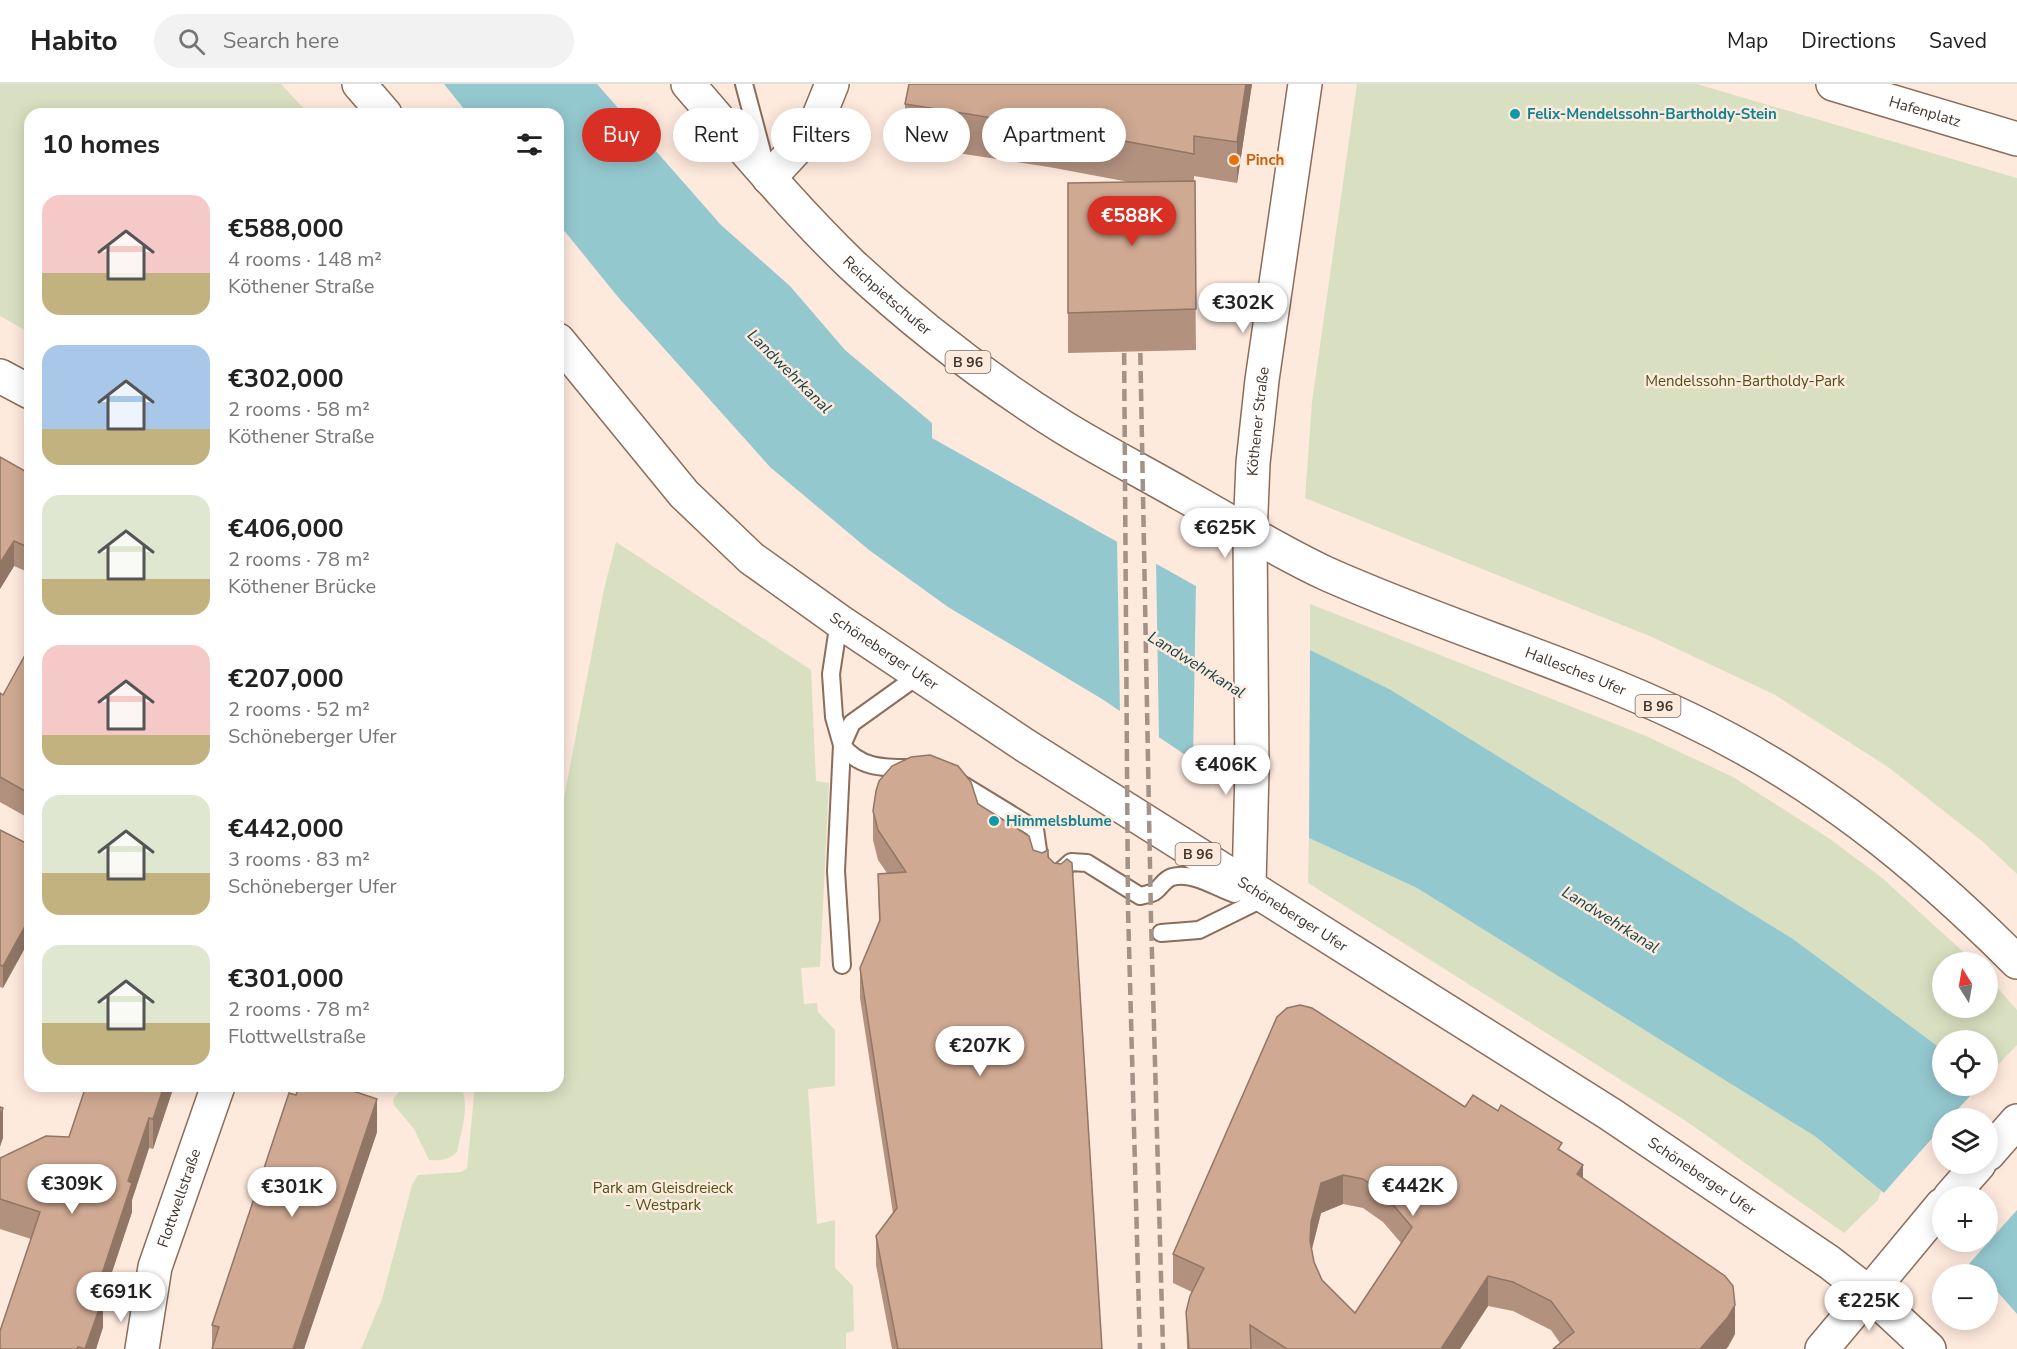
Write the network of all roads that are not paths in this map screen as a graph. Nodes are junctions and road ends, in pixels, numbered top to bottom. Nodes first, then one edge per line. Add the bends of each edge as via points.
1 (359, 84) edge
2 (688, 84) edge
3 (744, 84) edge
4 (832, 84) edge
5 (1305, 84) edge
6 (1833, 84) edge
7 (380, 108) edge
8 (2017, 139) edge
9 (769, 178) junction
10 (564, 349) edge
11 (0, 376) edge
12 (24, 389) edge
13 (1250, 535) junction
14 (839, 621) junction
15 (919, 675) junction
16 (842, 745) junction
17 (1041, 872) edge
18 (1058, 883) edge
19 (1258, 891) junction
20 (1161, 933) dead end
21 (2017, 962) edge
22 (842, 965) dead end
23 (216, 1092) edge
24 (2017, 1121) edge
25 (1998, 1143) edge
26 (1970, 1174) edge
27 (1960, 1186) edge
28 (1932, 1217) edge
29 (1869, 1293) junction
30 (142, 1349) edge
31 (1822, 1349) edge
32 (1929, 1349) edge

1 - 7 main road
2 - 9 main road, Reichpietschufer / B 96
3 - 9 lane
4 - 9 main road via 813,131
5 - 13 main road, Köthener Straße via 1259,404
6 - 8 main road, Hafenplatz
9 - 13 main road, Reichpietschufer / B 96 via 851,264 976,367 1064,428
10 - 14 main road, Schöneberger Ufer / B 96 via 684,494 751,558
11 - 12 main road
13 - 19 main road, Köthener Straße via 1252,824
13 - 21 main road, Hallesches Ufer / B 96 via 1324,573 1628,693 1739,746 1864,825 1939,886
14 - 15 main road, Schöneberger Ufer / B 96
14 - 16 lane via 831,674 834,717
15 - 16 lane via 852,723
15 - 19 main road, Schöneberger Ufer / B 96 via 1111,801
16 - 17 lane via 850,757 862,763 930,771 956,781 1035,829
16 - 22 lane via 836,871
18 - 19 lane via 1062,870 1071,862 1087,863 1140,896 1155,892 1173,877 1201,878 1235,894
19 - 20 lane via 1199,930
19 - 29 main road, Schöneberger Ufer / B 96 via 1610,1114
23 - 30 main road, Flottwellstraße via 155,1267
24 - 25 main road
26 - 27 main road
28 - 29 main road
29 - 31 main road
29 - 32 main road, B 96

